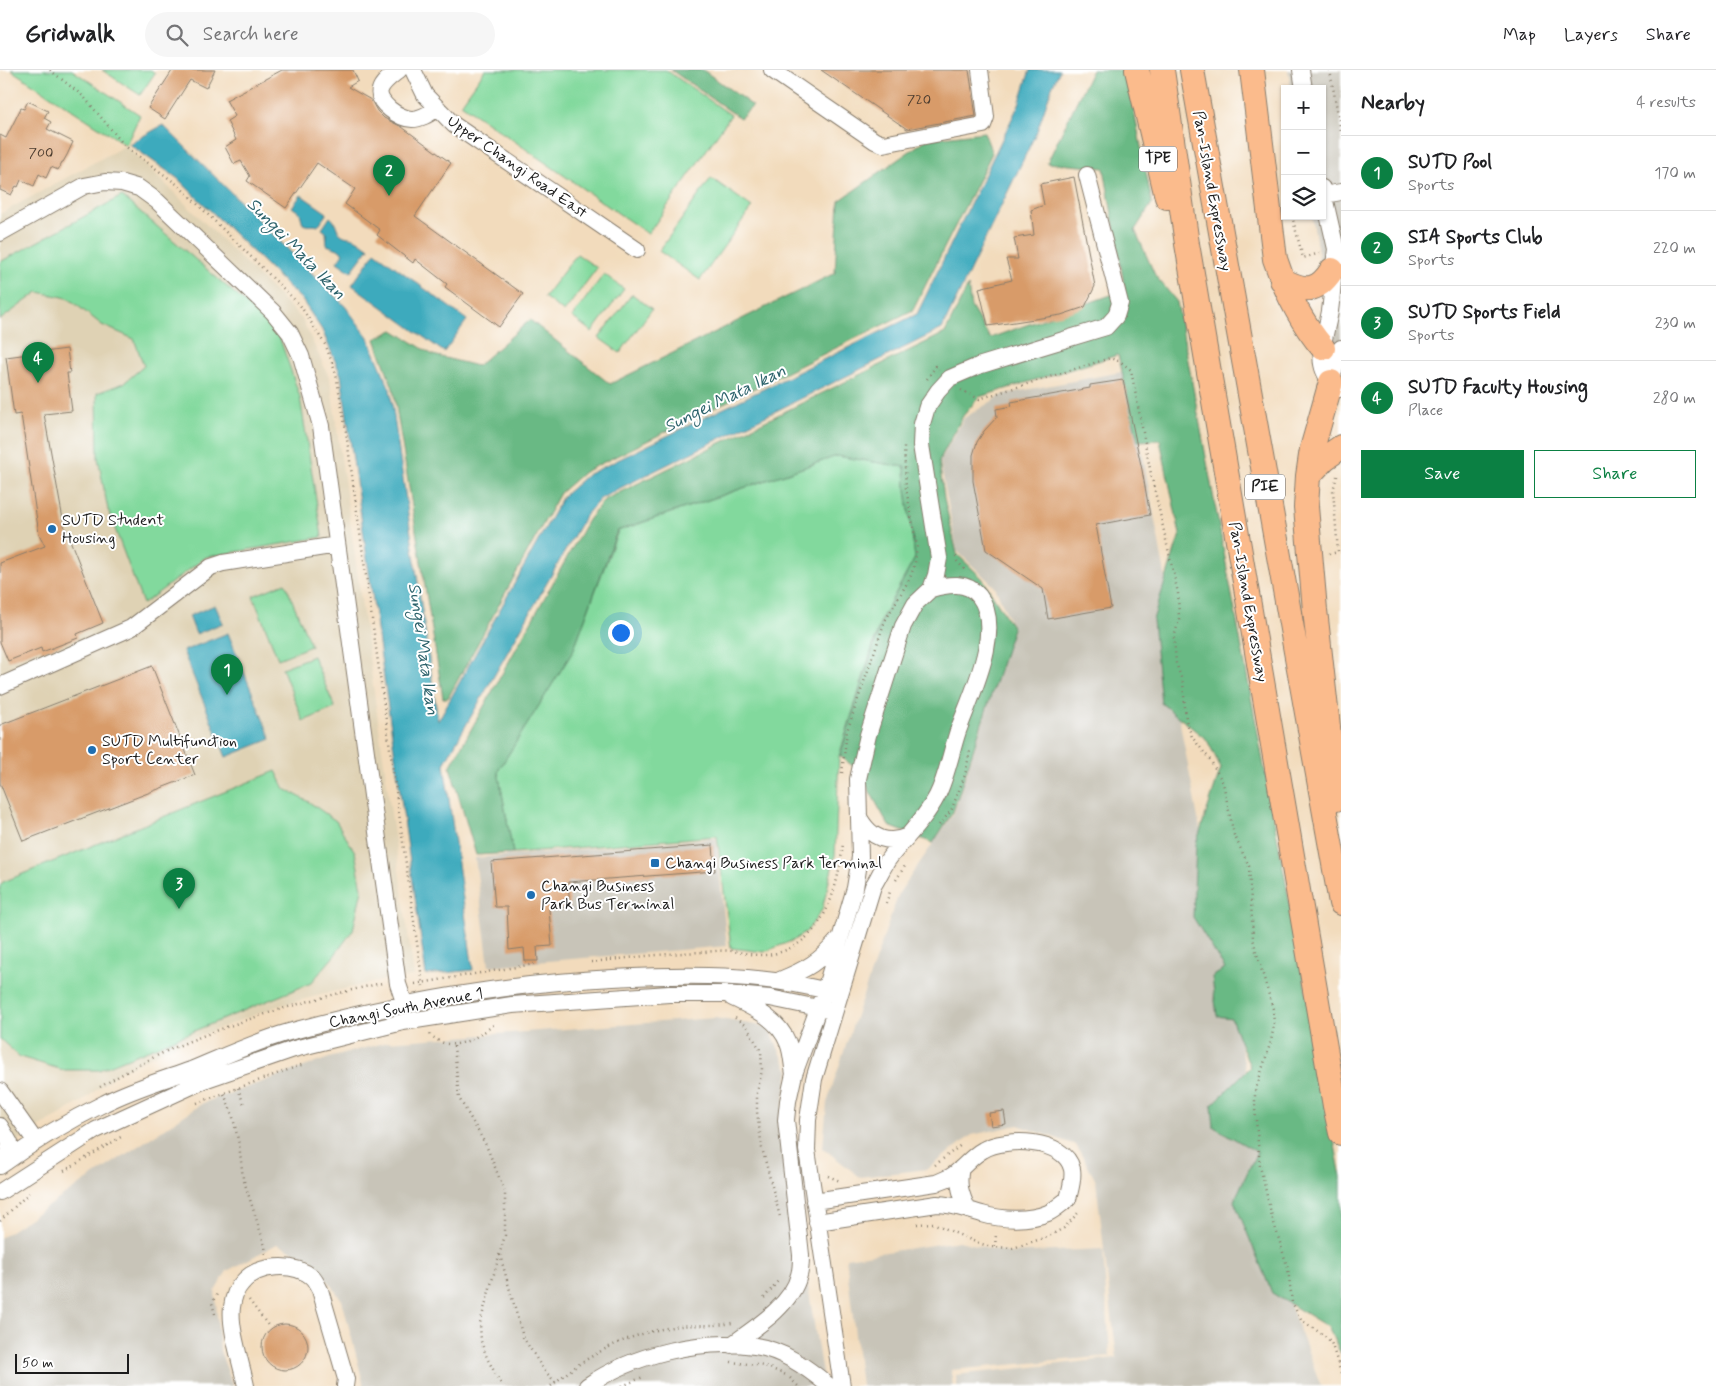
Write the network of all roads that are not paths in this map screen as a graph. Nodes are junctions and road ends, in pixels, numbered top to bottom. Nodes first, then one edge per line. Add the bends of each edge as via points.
1 (399, 70) edge
2 (413, 70) edge
3 (772, 70) edge
4 (980, 70) edge
5 (1137, 70) edge
6 (1162, 70) edge
7 (1192, 70) edge
8 (1252, 70) edge
9 (1301, 70) edge
10 (1303, 85) edge
11 (438, 108) junction
12 (1087, 175) dead end
13 (1326, 191) edge
14 (1341, 192) edge
15 (1326, 206) edge
16 (0, 233) edge
17 (1187, 244) junction
18 (637, 250) dead end
19 (1337, 259) edge
20 (1282, 280) junction
21 (1336, 354) edge
22 (1336, 386) edge
23 (1341, 447) edge
24 (1308, 476) junction
25 (337, 545) junction
26 (947, 555) junction
27 (964, 580) junction
28 (931, 589) junction
29 (0, 686) edge
30 (860, 819) junction
31 (908, 836) junction
32 (1341, 853) edge
33 (1341, 903) edge
34 (842, 936) junction
35 (778, 980) junction
36 (833, 993) junction
37 (724, 994) junction
38 (405, 1005) junction
39 (827, 1010) junction
40 (794, 1074) junction
41 (0, 1091) edge
42 (0, 1126) edge
43 (1341, 1133) edge
44 (36, 1142) junction
45 (3, 1164) edge
46 (961, 1168) junction
47 (0, 1192) edge
48 (819, 1200) junction
49 (968, 1210) junction
50 (817, 1222) junction
51 (731, 1345) junction
52 (246, 1386) edge
53 (346, 1386) edge
54 (586, 1386) edge
55 (829, 1386) edge
56 (842, 1386) edge

1 - 11 street via 382,84 379,91 387,106 411,120
2 - 11 street, Upper Changi Road East via 425,95
3 - 4 street via 883,144 982,125 986,118
5 - 17 highway, TPE via 1170,208
6 - 17 highway, Pan-Island Expressway / PIE
7 - 33 highway, Pan-Island Expressway / PIE
8 - 20 highway via 1275,259
9 - 10 street
11 - 18 street, Upper Changi Road East via 454,125
12 - 26 street via 1120,303 1116,316 1106,327 978,366 950,378 938,391 922,424 921,445
13 - 14 street
15 - 19 street
16 - 25 street via 84,186 122,183 139,188 157,201 273,312 290,333 301,356 321,426
17 - 43 highway, Pan-Island Expressway / PIE
19 - 20 highway via 1325,282 1317,287 1306,290
19 - 21 street via 1332,292
20 - 21 highway via 1296,312 1310,333
21 - 22 street via 1321,364
22 - 24 highway via 1312,449
23 - 24 highway
24 - 32 highway via 1306,507 1310,557
25 - 29 street via 212,567 132,628
25 - 38 street via 398,984
26 - 27 street
26 - 28 street
27 - 28 street
27 - 31 street via 982,600 988,614 988,638 982,665 937,796
28 - 30 street via 915,604 903,626 883,684 858,779
30 - 31 street via 874,836 894,841
30 - 34 street via 857,880
31 - 36 street via 889,858 873,886
34 - 35 street via 811,966
34 - 36 street
35 - 36 street, Changi South Avenue 1
35 - 38 street, Changi South Avenue 1 via 661,975 564,981
36 - 39 street
37 - 39 street, Changi South Avenue 1 via 770,998
37 - 40 street, Changi South Avenue 1 via 766,1015 779,1028 788,1043
37 - 47 street, Changi South Avenue 1 via 669,994 521,1004 419,1019 294,1049 216,1076 96,1130
38 - 44 street, Changi South Avenue 1 via 288,1033 105,1102
39 - 40 street
39 - 48 street via 808,1120 807,1150
40 - 51 street via 786,1120 802,1255 799,1275 793,1290 780,1306
41 - 44 street
42 - 45 street via 10,1143
44 - 45 street, Changi South Avenue 1
46 - 48 street via 936,1183
46 - 49 street via 960,1194
46 - 49 street via 984,1149 1027,1142 1045,1144 1062,1153 1072,1168 1068,1199 1050,1212 1034,1217 1002,1218
48 - 50 street
49 - 50 street via 936,1204
50 - 56 street
51 - 54 street via 694,1346 633,1362
51 - 55 street via 757,1346 780,1354 808,1368
52 - 53 street via 232,1309 235,1293 242,1282 262,1262 297,1270 312,1278 320,1290

